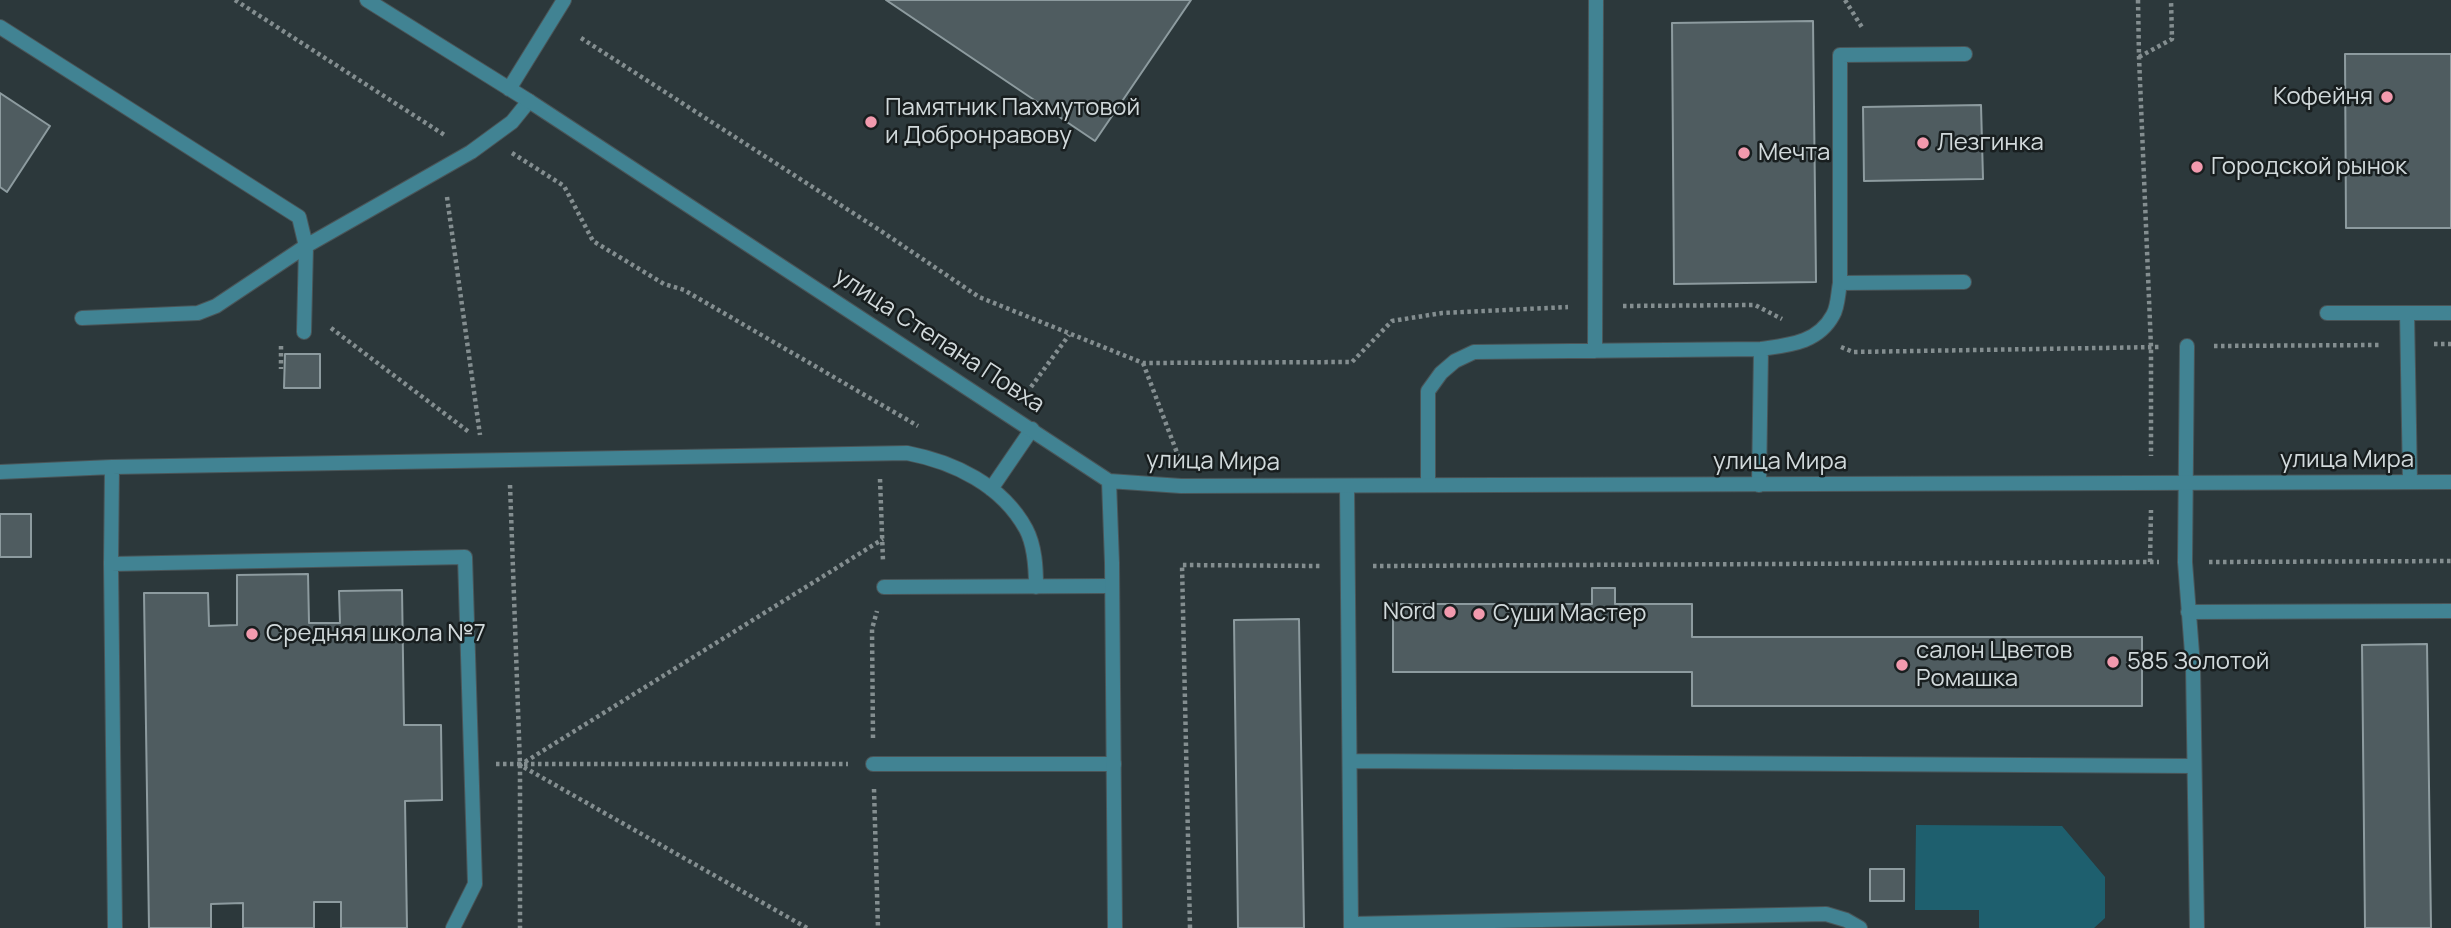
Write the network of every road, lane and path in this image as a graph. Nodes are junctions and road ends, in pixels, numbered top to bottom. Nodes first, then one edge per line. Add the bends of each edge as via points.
1 (235, 0) edge
2 (367, 0) edge
3 (564, 0) edge
4 (1596, 0) edge
5 (2138, 0) edge
6 (2172, 0) edge
7 (0, 27) edge
8 (581, 38) dead end
9 (1965, 54) dead end
10 (2139, 57) junction
11 (509, 89) junction
12 (529, 101) junction
13 (490, 140) junction
14 (471, 152) junction
15 (443, 169) junction
16 (306, 246) junction
17 (1964, 282) dead end
18 (1840, 283) junction
19 (1594, 306) junction
20 (305, 308) junction
21 (2327, 313) dead end
22 (2407, 313) junction
23 (2451, 313) edge
24 (82, 318) dead end
25 (304, 332) dead end
26 (1069, 335) junction
27 (1817, 336) junction
28 (2407, 344) junction
29 (2451, 344) edge
30 (2186, 346) junction
31 (2151, 347) junction
32 (1761, 349) junction
33 (1595, 351) junction
34 (1143, 363) junction
35 (1031, 387) dead end
36 (1032, 429) junction
37 (930, 433) dead end
38 (879, 452) junction
39 (1179, 458) dead end
40 (510, 461) junction
41 (113, 467) junction
42 (0, 472) edge
43 (1109, 481) junction
44 (2410, 482) junction
45 (2451, 482) edge
46 (2186, 483) junction
47 (1428, 484) junction
48 (1759, 485) junction
49 (1347, 486) junction
50 (991, 488) junction
51 (883, 539) junction
52 (2451, 561) edge
53 (2185, 562) junction
54 (111, 564) junction
55 (1348, 566) junction
56 (1112, 586) junction
57 (884, 587) junction
58 (1036, 587) junction
59 (2451, 611) edge
60 (2188, 612) junction
61 (1350, 761) junction
62 (470, 762) junction
63 (873, 764) junction
64 (1114, 764) junction
65 (520, 765) junction
66 (2194, 766) junction
67 (1351, 926) edge
68 (115, 928) edge
69 (453, 928) edge
70 (520, 928) edge
71 (807, 928) edge
72 (878, 928) edge
73 (1115, 928) edge
74 (1190, 928) edge
75 (1860, 928) edge
76 (2197, 928) edge

1 - 14 path
2 - 11 street, улица Степана Повха
3 - 11 street
4 - 19 street
5 - 10 path
6 - 10 path via 2172,38
7 - 16 street via 299,217
8 - 26 path via 979,297
9 - 18 street via 1840,55
10 - 31 path
11 - 12 street, улица Степана Повха
12 - 13 street
12 - 36 street, улица Степана Повха
13 - 14 street
13 - 37 path via 564,186 593,241
14 - 15 street
15 - 16 street
15 - 20 path via 481,441
16 - 20 street
16 - 24 street via 216,306 198,313
17 - 18 street
18 - 27 street via 1834,314
19 - 27 path via 1755,305
19 - 33 street
19 - 34 path via 1442,313 1392,321 1352,362
20 - 25 street
21 - 22 street
22 - 23 street
22 - 28 street
26 - 34 path
26 - 35 path
27 - 31 path via 1853,352
27 - 32 street
28 - 29 path
28 - 30 path
28 - 44 street
30 - 31 path
30 - 46 street
32 - 33 street
32 - 48 street
33 - 47 street via 1474,352 1455,361 1429,391
34 - 39 path
36 - 43 street, улица Степана Повха
36 - 50 street
38 - 40 street
38 - 50 street via 933,458
38 - 51 path
40 - 41 street
40 - 65 path
41 - 42 street
41 - 54 street
43 - 49 street, улица Мира
43 - 56 street
44 - 45 street, улица Мира
44 - 46 street, улица Мира
46 - 48 street, улица Мира
46 - 53 street
47 - 48 street, улица Мира
47 - 49 street, улица Мира
49 - 55 street
50 - 58 street via 1027,530 1036,562
51 - 57 path
51 - 65 path
52 - 53 path
53 - 55 path
53 - 60 street
54 - 62 street via 465,557
54 - 68 street
55 - 61 street
55 - 74 path via 1182,565
56 - 58 street
56 - 64 street
57 - 58 street
57 - 63 path via 872,629
59 - 60 street
60 - 66 street
61 - 66 street
61 - 67 street
62 - 65 path
62 - 69 street via 475,884
63 - 64 street
63 - 65 path
63 - 72 path
64 - 73 street
65 - 70 path
65 - 71 path
66 - 76 street
67 - 75 street via 1826,914

